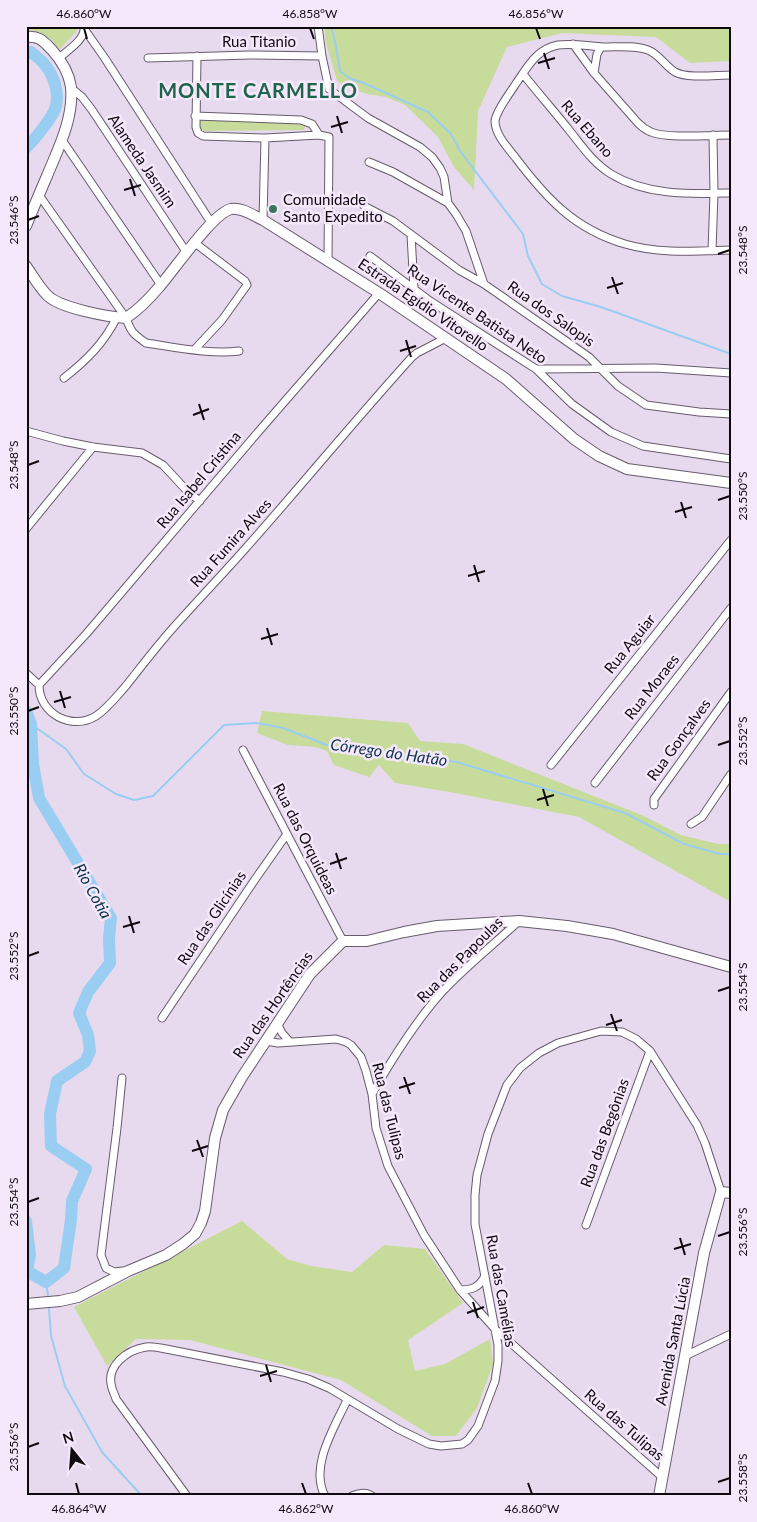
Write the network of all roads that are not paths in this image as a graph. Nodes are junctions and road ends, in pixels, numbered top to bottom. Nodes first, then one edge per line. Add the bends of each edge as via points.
1 (318, 26) edge
2 (84, 28) edge
3 (26, 37) edge
4 (573, 44) junction
5 (600, 46) junction
6 (197, 56) junction
7 (322, 56) junction
8 (59, 58) junction
9 (148, 58) dead end
10 (594, 73) junction
11 (523, 74) junction
12 (731, 75) edge
13 (71, 88) junction
14 (195, 116) junction
15 (319, 135) junction
16 (713, 135) junction
17 (731, 135) edge
18 (265, 138) junction
19 (62, 140) junction
20 (369, 162) dead end
21 (714, 193) junction
22 (731, 193) edge
23 (39, 195) junction
24 (448, 203) junction
25 (364, 206) dead end
26 (264, 220) junction
27 (212, 224) junction
28 (26, 226) edge
29 (411, 235) junction
30 (195, 243) junction
31 (731, 250) edge
32 (712, 251) junction
33 (187, 252) junction
34 (370, 256) dead end
35 (328, 260) junction
36 (26, 266) edge
37 (484, 284) junction
38 (161, 286) junction
39 (414, 288) junction
40 (379, 293) junction
41 (122, 317) junction
42 (446, 338) junction
43 (195, 349) junction
44 (240, 350) dead end
45 (536, 369) junction
46 (600, 369) junction
47 (731, 373) edge
48 (64, 378) dead end
49 (731, 414) edge
50 (27, 432) edge
51 (93, 447) junction
52 (731, 459) edge
53 (731, 483) edge
54 (200, 501) junction
55 (26, 529) edge
56 (731, 540) edge
57 (731, 608) edge
58 (26, 673) edge
59 (39, 685) junction
60 (731, 692) edge
61 (243, 750) dead end
62 (551, 765) dead end
63 (731, 774) edge
64 (595, 783) dead end
65 (654, 805) dead end
66 (691, 824) dead end
67 (288, 834) junction
68 (518, 921) junction
69 (343, 941) junction
70 (731, 967) edge
71 (162, 1018) dead end
72 (277, 1023) junction
73 (266, 1041) junction
74 (290, 1042) junction
75 (650, 1051) junction
76 (122, 1078) dead end
77 (372, 1094) junction
78 (726, 1193) edge
79 (586, 1225) dead end
80 (128, 1271) junction
81 (485, 1276) junction
82 (460, 1290) junction
83 (26, 1304) edge
84 (495, 1329) junction
85 (731, 1334) edge
86 (685, 1356) junction
87 (347, 1400) junction
88 (662, 1477) junction
89 (187, 1496) edge
90 (325, 1496) edge
91 (352, 1496) edge
92 (372, 1496) edge
93 (659, 1496) edge

1 - 7 street
2 - 8 street via 82,36
2 - 27 street
3 - 8 street via 37,36
4 - 5 street
4 - 10 street
4 - 11 street via 542,51
5 - 10 street
5 - 12 street via 653,52 676,73
6 - 7 street, Rua Titanio
6 - 9 street, Rua Titanio
6 - 14 street
7 - 24 street via 329,89 368,118 432,157 444,177
8 - 13 street
10 - 16 street via 638,123 651,132 670,136
11 - 21 street, Rua Ebano via 591,158 611,174 662,192
11 - 32 street via 497,115 497,129 506,146 550,200 597,234 618,242 645,248
13 - 19 street via 68,122
13 - 33 street, Alameda Jasmim via 92,110
14 - 15 street via 301,120 312,124
14 - 18 street via 196,130 203,136
15 - 18 street
15 - 35 street via 328,137
16 - 17 street
16 - 21 street
18 - 26 street
19 - 23 street
19 - 38 street
20 - 24 street
21 - 22 street, Rua Ebano
21 - 32 street
23 - 28 street
23 - 41 street
24 - 37 street via 466,231
25 - 29 street, Rua dos Salopis
26 - 27 street, Estrada Egídio Vitorello via 232,209 222,213
26 - 35 street, Estrada Egídio Vitorello
27 - 30 street, Estrada Egídio Vitorello
29 - 37 street, Rua dos Salopis
29 - 39 street
30 - 33 street, Estrada Egídio Vitorello
30 - 43 street via 245,281 247,286
31 - 32 street
33 - 38 street, Estrada Egídio Vitorello
34 - 39 street, Rua Vicente Batista Neto
35 - 40 street, Estrada Egídio Vitorello
36 - 41 street via 54,301
37 - 46 street, Rua dos Salopis via 589,357
38 - 41 street, Estrada Egídio Vitorello via 145,303
39 - 45 street, Rua Vicente Batista Neto
40 - 42 street, Estrada Egídio Vitorello
40 - 54 street, Rua Isabel Cristina
41 - 43 street via 131,331 146,343
41 - 48 street via 87,360
42 - 53 street, Estrada Egídio Vitorello via 506,379 574,439 599,456 627,469
42 - 59 street, Rua Fumira Alves via 417,353 409,361 97,716 85,722 69,722 55,716 43,702
43 - 44 street
45 - 46 street
45 - 52 street, Rua Vicente Batista Neto via 572,404 629,441
46 - 47 street via 656,368
46 - 49 street, Rua dos Salopis via 646,405
50 - 51 street
51 - 54 street via 142,453 152,458
51 - 55 street
54 - 59 street, Rua Isabel Cristina
56 - 62 street, Rua Aguiar
57 - 64 street, Rua Moraes
58 - 59 street
60 - 65 street, Rua Gonçalves via 654,799
61 - 67 street, Rua das Orquideas
63 - 66 street via 702,817
67 - 69 street, Rua das Orquideas
67 - 71 street, Rua das Glicínias
68 - 69 street via 437,926 367,941
68 - 70 street via 613,934
68 - 77 street, Rua das Papoulas via 443,991 392,1060
69 - 72 street, Rua das Hortências via 310,974
72 - 73 street, Rua das Hortências
72 - 74 street
73 - 74 street, Rua das Tulipas
73 - 80 street, Rua das Hortências via 223,1110 215,1138 205,1211 195,1234 166,1255
74 - 77 street, Rua das Tulipas via 336,1039 351,1045 361,1057
75 - 78 street, Rua das Camélias via 697,1126
75 - 79 street, Rua das Begônias
75 - 81 street, Rua das Camélias via 622,1032 601,1030 558,1043 539,1053 520,1068 507,1085 488,1134 477,1175 475,1224
76 - 80 street via 101,1256 106,1268 114,1272
77 - 82 street, Rua das Tulipas via 376,1128 388,1166 424,1235
78 - 86 street, Avenida Santa Lúcia via 704,1253
80 - 83 street, Rua das Hortências via 78,1297
81 - 82 street via 476,1288
81 - 84 street, Rua das Camélias
82 - 84 street, Rua das Tulipas
84 - 87 street, Rua das Camélias via 498,1362 495,1381 478,1426 462,1444 429,1444
84 - 88 street, Rua das Tulipas
85 - 86 street
86 - 88 street, Avenida Santa Lúcia
87 - 89 street, Rua das Camélias via 329,1388 283,1372 166,1349 148,1347 132,1351 120,1359 111,1373 111,1386 116,1399
87 - 90 street via 320,1465 321,1487
88 - 93 street, Avenida Santa Lúcia
91 - 92 street via 362,1493

